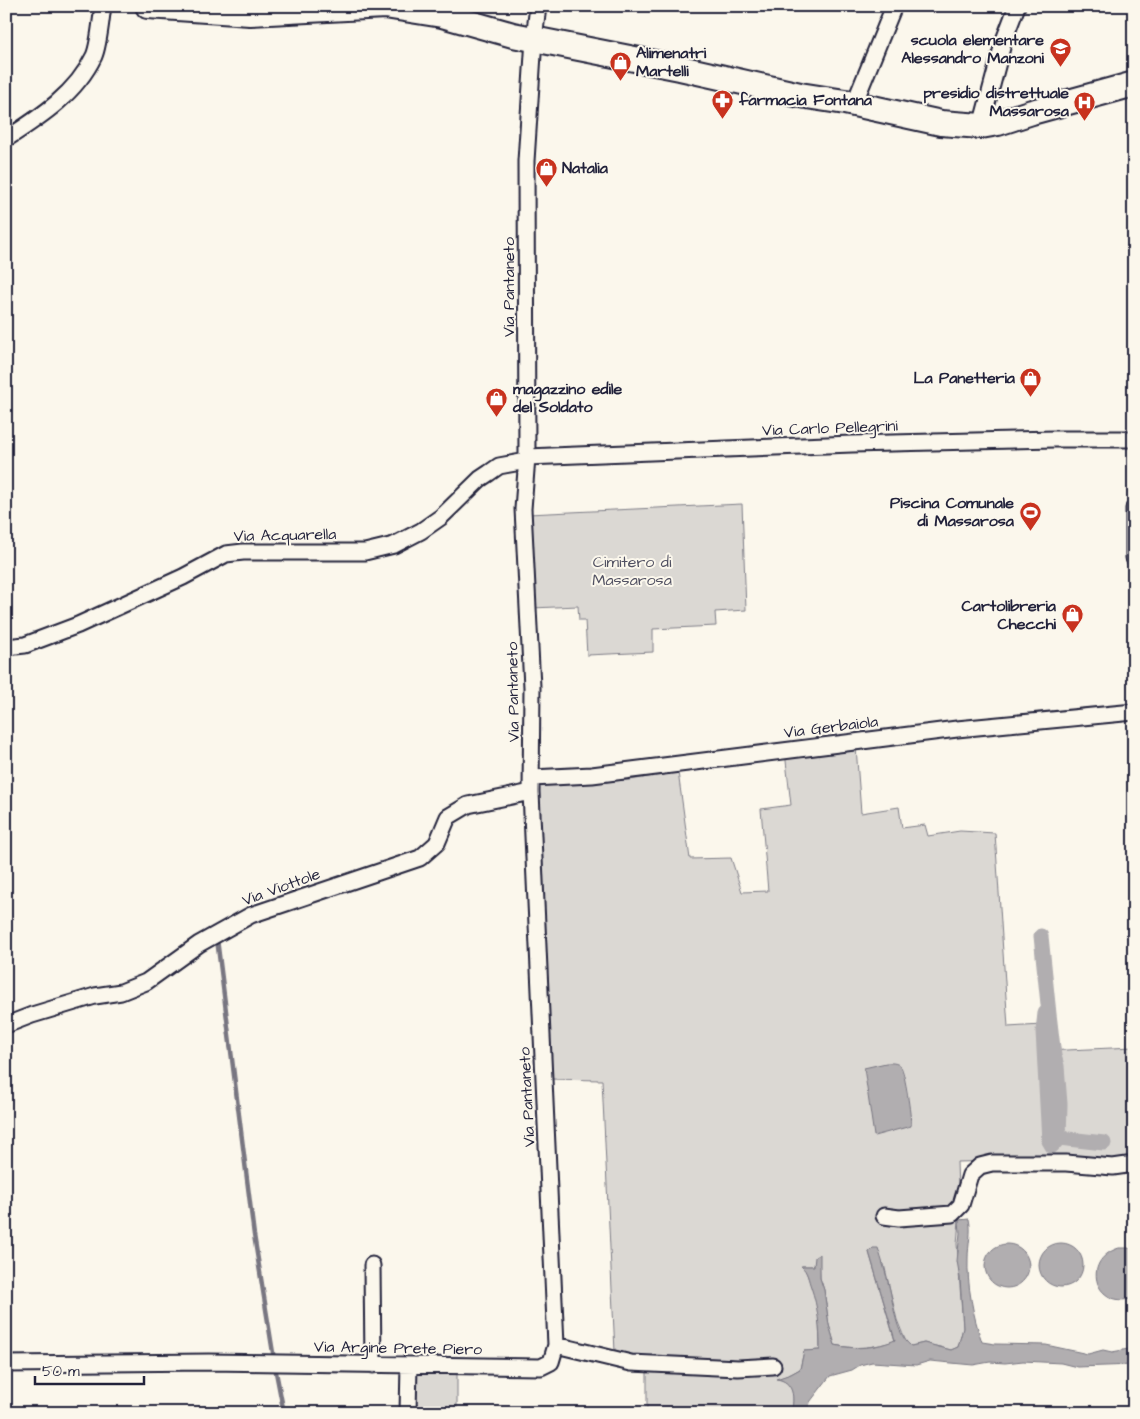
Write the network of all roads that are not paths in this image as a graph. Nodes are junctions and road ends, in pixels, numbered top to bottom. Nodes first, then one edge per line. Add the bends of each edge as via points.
1 (103, 6) edge
2 (148, 6) edge
3 (538, 6) edge
4 (894, 6) edge
5 (1017, 6) edge
6 (534, 39) junction
7 (1134, 84) edge
8 (854, 104) junction
9 (981, 126) junction
10 (6, 139) edge
11 (1134, 439) edge
12 (527, 459) junction
13 (1134, 508) edge
14 (1134, 558) edge
15 (6, 647) edge
16 (1134, 712) edge
17 (532, 785) junction
18 (6, 1026) edge
19 (1134, 1164) edge
20 (884, 1216) dead end
21 (372, 1265) dead end
22 (556, 1344) junction
23 (6, 1364) edge
24 (373, 1365) junction
25 (409, 1366) junction
26 (773, 1366) dead end
27 (408, 1413) edge

1 - 10 street via 95,54 78,82 59,102
2 - 6 main road via 250,13 385,6 442,15
3 - 6 street, Via Pantaneto
4 - 8 street
5 - 9 street via 1004,40
6 - 8 main road
6 - 12 street, Via Pantaneto via 526,162
7 - 9 main road
8 - 9 main road via 941,123
11 - 12 street, Via Carlo Pellegrini via 852,444
12 - 15 street, Via Acquarella via 499,466 480,479 441,517 394,546 365,552 226,554 78,626 25,645
12 - 17 street, Via Pantaneto via 523,509 532,687
13 - 14 street
16 - 17 street, Via Gerbaiola via 957,729
17 - 18 street, Via Viottole via 468,805 448,817 437,843 420,858 251,914 199,944 146,982 121,992 95,996 32,1015
17 - 22 street, Via Pantaneto
19 - 20 street via 992,1163 980,1166 970,1175 960,1205 952,1214
21 - 24 street
22 - 25 street, Via Argine Prete Piero via 551,1362 541,1367
22 - 26 street via 631,1363 738,1368
23 - 24 street, Via Argine Prete Piero via 209,1362
24 - 25 street, Via Argine Prete Piero
25 - 27 street

